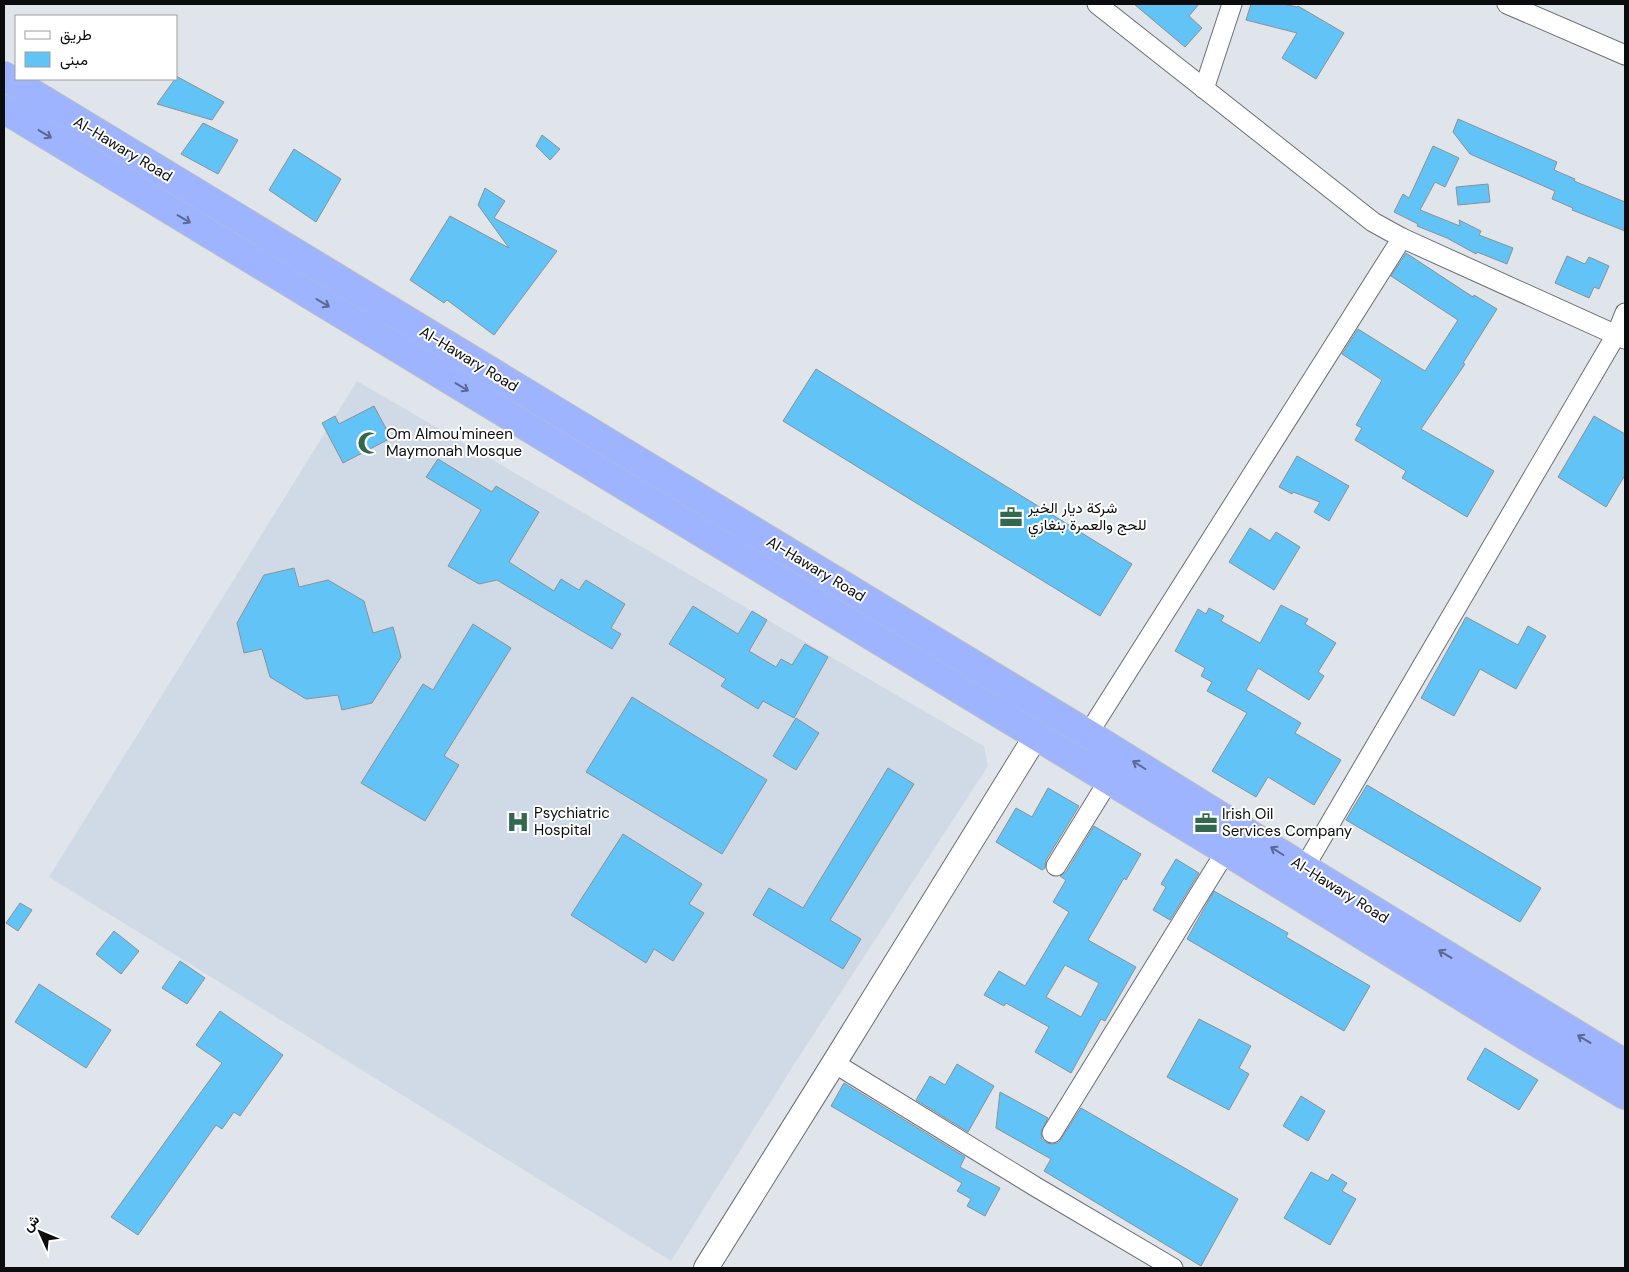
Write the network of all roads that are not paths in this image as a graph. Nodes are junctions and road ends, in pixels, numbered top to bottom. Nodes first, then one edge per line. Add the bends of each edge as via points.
1 (1097, 4) edge
2 (1232, 4) edge
3 (1507, 4) edge
4 (1625, 55) edge
5 (4, 76) edge
6 (1204, 88) junction
7 (4, 109) edge
8 (1402, 238) junction
9 (1625, 312) edge
10 (1620, 337) edge
11 (1088, 734) junction
12 (1036, 736) junction
13 (1109, 780) junction
14 (1226, 851) junction
15 (1056, 866) dead end
16 (1304, 868) junction
17 (834, 1063) junction
18 (1625, 1064) edge
19 (1625, 1095) edge
20 (1052, 1133) dead end
21 (706, 1268) edge
22 (1173, 1268) edge

1 - 6 street
2 - 6 street
3 - 4 street
5 - 11 highway, Al-Hawary Road
6 - 8 street via 1350,205
7 -> 12 highway, Al-Hawary Road
8 - 10 street
8 - 11 street
9 - 10 street
10 - 16 street
16 -> 11 highway, Al-Hawary Road
12 - 13 highway, Al-Hawary Road
12 - 17 street
13 - 14 highway, Al-Hawary Road
13 - 15 street
14 - 19 highway, Al-Hawary Road
14 - 20 street
18 -> 16 highway, Al-Hawary Road
17 - 21 street
17 - 22 street

